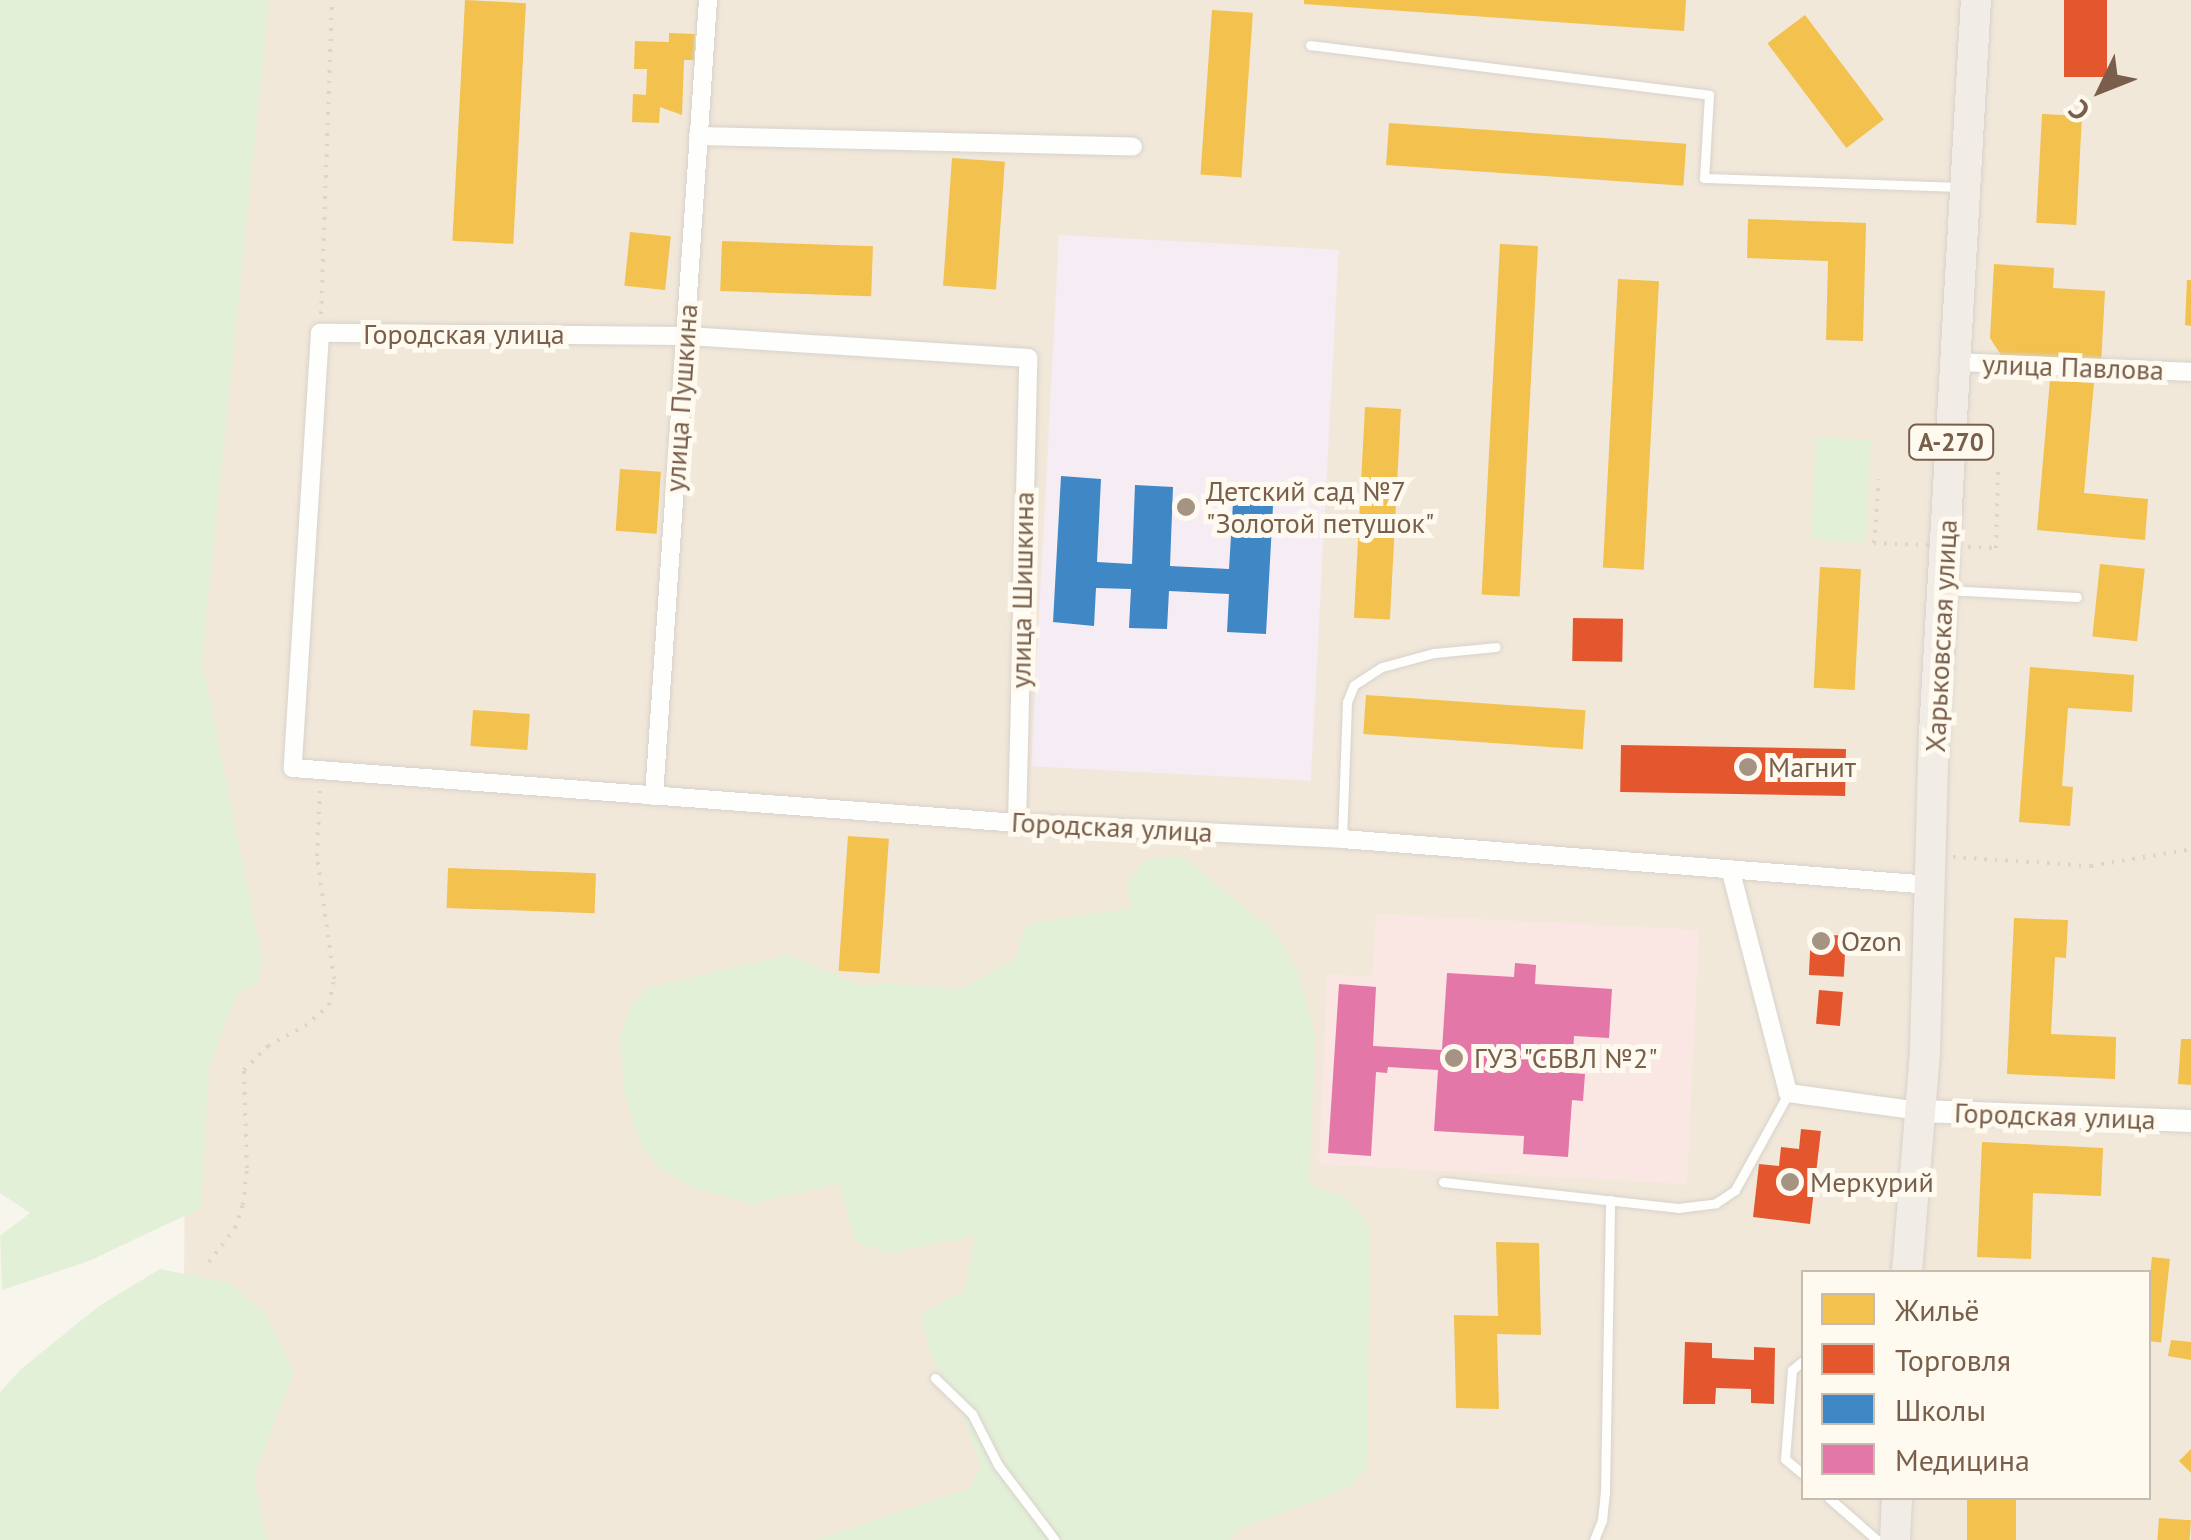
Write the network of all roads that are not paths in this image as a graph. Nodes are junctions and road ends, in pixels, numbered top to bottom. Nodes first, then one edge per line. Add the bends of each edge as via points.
1 (708, 0) edge
2 (1976, 0) edge
3 (1310, 45) dead end
4 (698, 136) junction
5 (1133, 147) dead end
6 (1964, 188) junction
7 (685, 336) junction
8 (1028, 358) joint
9 (1956, 362) junction
10 (2191, 372) edge
11 (1943, 590) junction
12 (2077, 597) dead end
13 (1496, 648) dead end
14 (654, 796) junction
15 (1017, 823) junction
16 (1342, 839) junction
17 (1932, 870) junction
18 (1731, 872) junction
19 (1788, 1093) junction
20 (1918, 1111) junction
21 (2191, 1121) edge
22 (1443, 1182) dead end
23 (1610, 1200) junction
24 (1906, 1270) edge
25 (1801, 1362) edge
26 (935, 1378) dead end
27 (1801, 1472) edge
28 (1831, 1500) edge
29 (1897, 1500) edge
30 (1055, 1540) edge
31 (1594, 1540) edge
32 (1877, 1540) edge
33 (1895, 1540) edge

1 - 4 street, улица Пушкина
2 - 6 highway, Харьковская улица / А-270
3 - 6 lane via 1710,94 1704,178
4 - 5 street
4 - 7 street, улица Пушкина
6 - 9 highway, Харьковская улица / А-270
7 - 8 street, Городская улица
7 - 14 street, улица Пушкина
7 - 14 street, Городская улица via 320,333 294,768
8 - 15 street, улица Шишкина
9 - 10 street, улица Павлова
9 - 11 highway, Харьковская улица / А-270
11 - 12 lane
11 - 17 highway, Харьковская улица / А-270
13 - 16 lane via 1434,652 1382,667 1354,685 1347,702
14 - 15 street, Городская улица
15 - 16 street, Городская улица
16 - 18 street, Городская улица
17 - 18 street, Городская улица
17 - 20 highway, Харьковская улица / А-270
18 - 19 street
19 - 20 street
19 - 23 lane via 1735,1190 1716,1203 1678,1208
20 - 21 street, Городская улица
20 - 24 highway, Харьковская улица / А-270
22 - 23 lane
23 - 31 lane via 1604,1493
25 - 27 lane via 1792,1370 1785,1458
26 - 30 lane via 972,1414 998,1466
28 - 32 lane
29 - 33 highway

